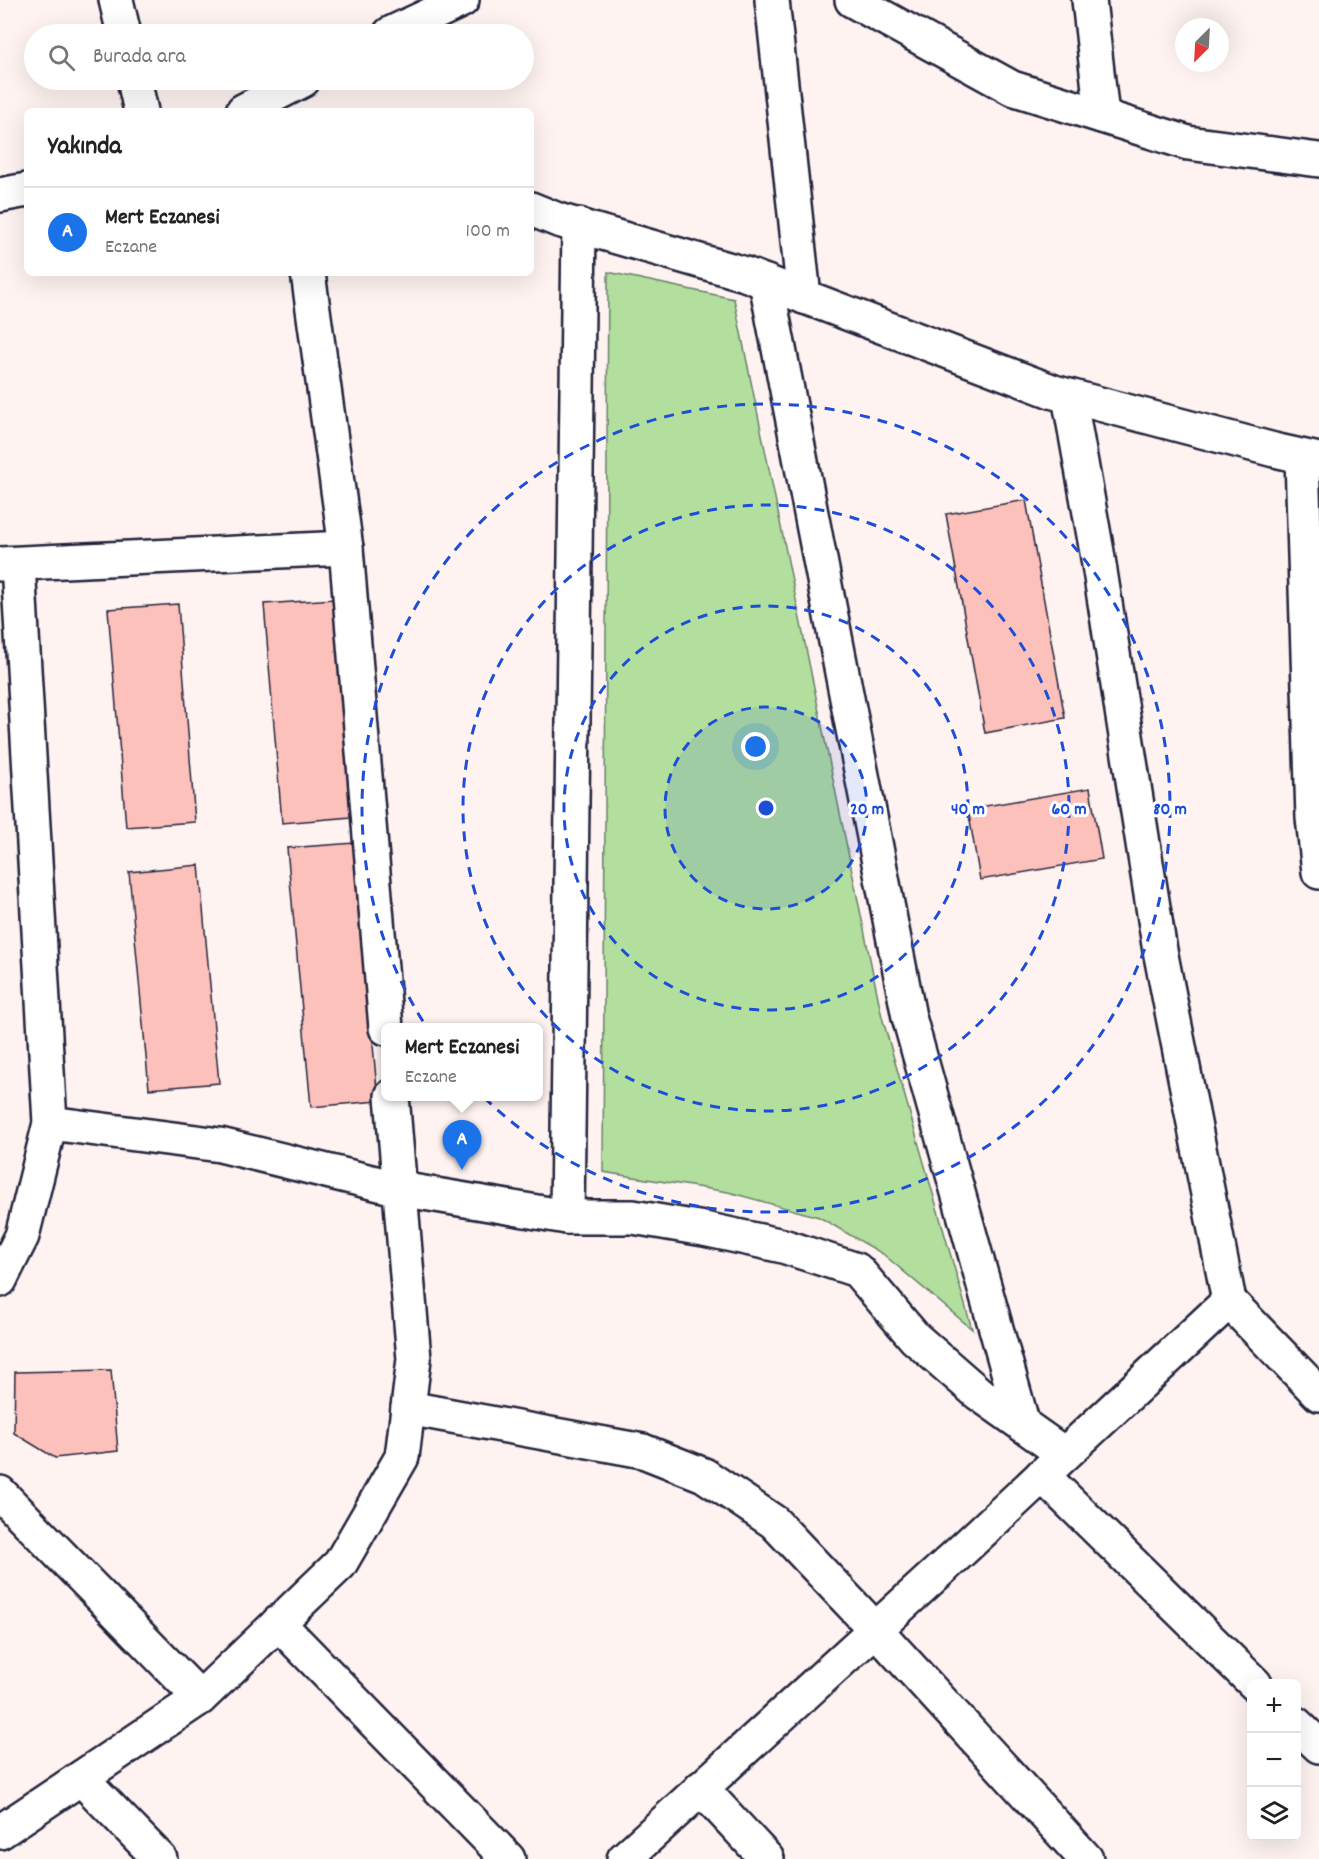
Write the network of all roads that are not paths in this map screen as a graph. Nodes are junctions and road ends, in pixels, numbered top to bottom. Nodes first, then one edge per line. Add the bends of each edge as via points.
1 (116, 0) edge
2 (462, 0) edge
3 (772, 0) edge
4 (852, 0) edge
5 (1089, 0) edge
6 (122, 24) edge
7 (411, 24) edge
8 (136, 90) edge
9 (284, 90) edge
10 (140, 108) edge
11 (249, 108) edge
12 (1102, 116) junction
13 (1319, 160) edge
14 (24, 191) edge
15 (0, 195) edge
16 (534, 210) edge
17 (579, 225) junction
18 (308, 276) edge
19 (766, 282) junction
20 (804, 297) junction
21 (1069, 396) junction
22 (1311, 458) edge
23 (346, 548) junction
24 (9, 564) edge
25 (1316, 798) edge
26 (1319, 872) edge
27 (386, 1023) edge
28 (392, 1101) edge
29 (50, 1123) junction
30 (400, 1189) junction
31 (567, 1217) junction
32 (0, 1280) edge
33 (1229, 1301) junction
34 (1319, 1394) edge
35 (408, 1408) junction
36 (1023, 1425) junction
37 (1053, 1465) junction
38 (0, 1493) edge
39 (279, 1623) junction
40 (875, 1629) junction
41 (1251, 1679) edge
42 (200, 1698) junction
43 (1301, 1729) edge
44 (1319, 1746) edge
45 (81, 1778) junction
46 (701, 1788) junction
47 (0, 1832) edge
48 (160, 1859) edge
49 (508, 1859) edge
50 (624, 1859) edge
51 (767, 1859) edge
52 (1086, 1859) edge

1 - 6 street
2 - 7 street
3 - 20 street
4 - 12 street via 1012,88
5 - 12 street
8 - 10 street
9 - 11 street
12 - 13 street via 1188,143
14 - 15 street
16 - 17 street
17 - 19 street
17 - 31 street
18 - 23 street
19 - 20 street
19 - 36 street via 909,1017
20 - 21 street
21 - 22 street
21 - 33 street via 1159,945
22 - 25 street
23 - 24 street
23 - 27 street
24 - 29 street
25 - 26 street
28 - 30 street
29 - 30 street via 220,1145
29 - 32 street via 22,1236
30 - 31 street
30 - 35 street via 414,1359
31 - 36 street via 633,1217 704,1229 783,1246 857,1270 915,1338 978,1393
33 - 34 street
33 - 37 street
35 - 39 street via 402,1457 340,1564
35 - 40 street via 643,1451 704,1476 774,1522
36 - 37 street
37 - 40 street
37 - 41 street
38 - 42 street
39 - 42 street
39 - 49 street
40 - 46 street
40 - 52 street
42 - 45 street
43 - 44 street
45 - 47 street
45 - 48 street
46 - 50 street
46 - 51 street

